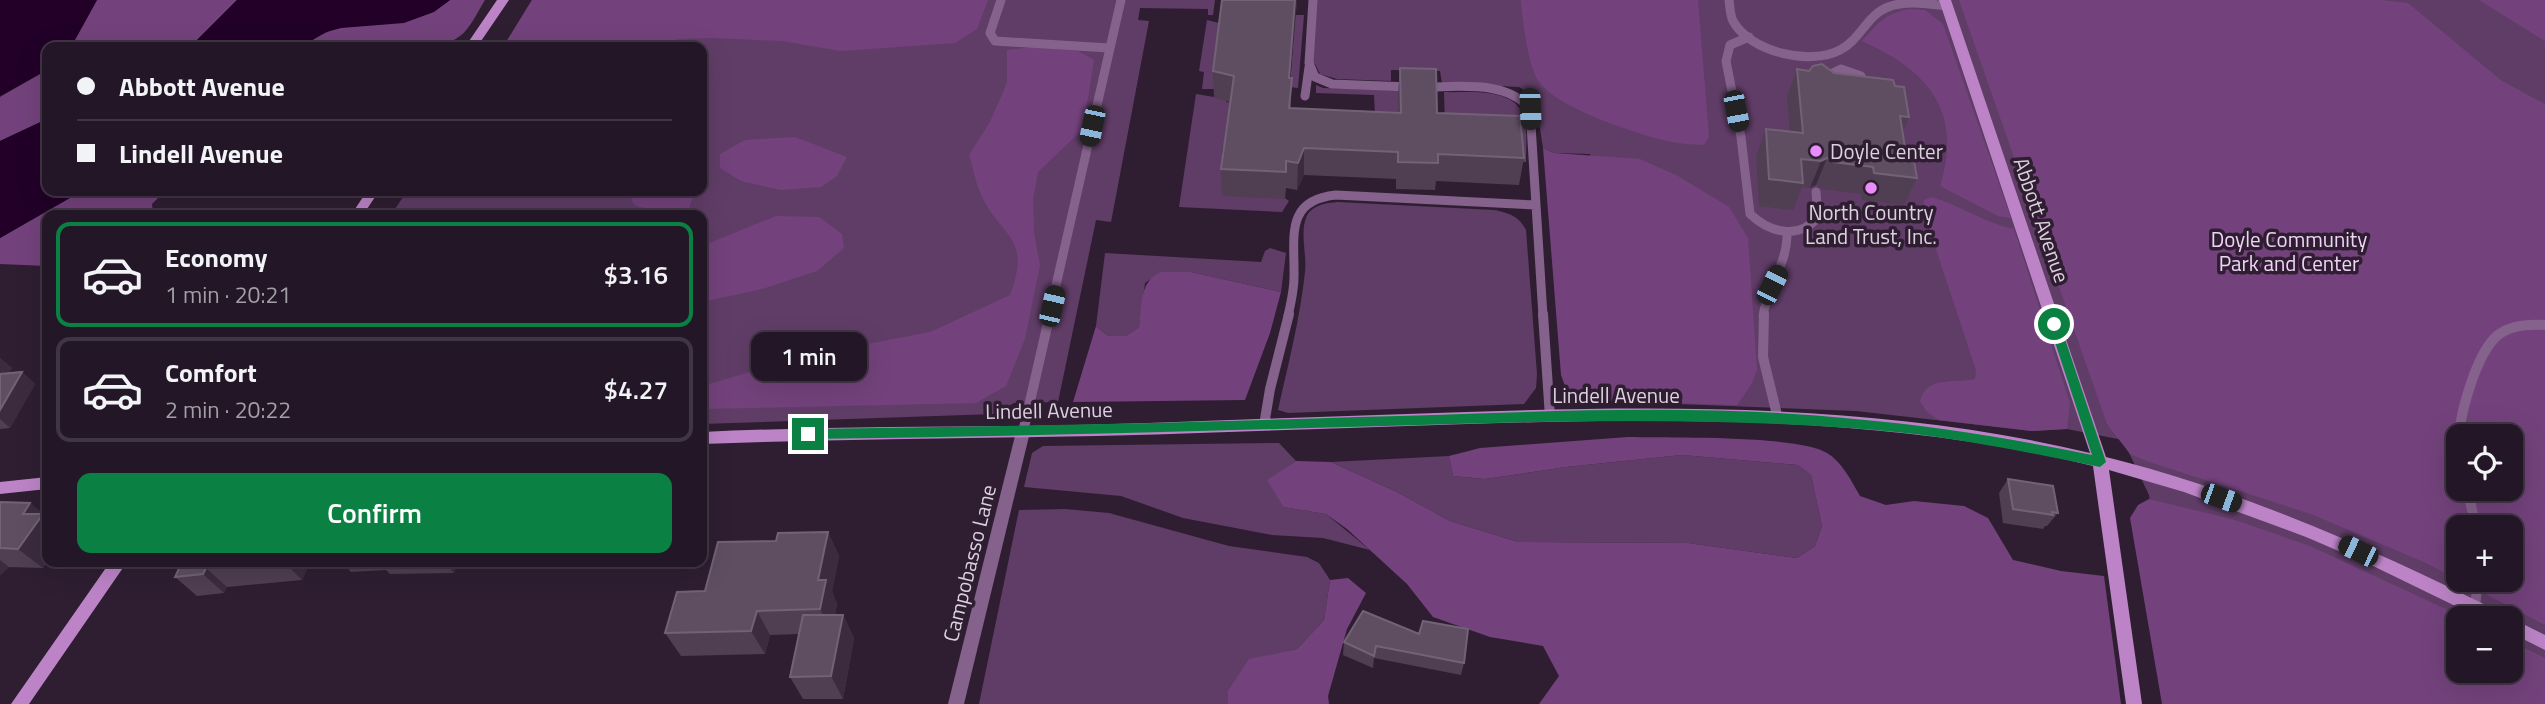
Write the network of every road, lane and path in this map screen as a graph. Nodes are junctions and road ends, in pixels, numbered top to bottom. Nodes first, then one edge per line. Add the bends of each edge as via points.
1 (503, 0) edge
2 (1001, 0) edge
3 (1121, 0) edge
4 (1313, 0) edge
5 (1729, 0) edge
6 (1946, 3) edge
7 (1749, 37) junction
8 (474, 42) edge
9 (1109, 48) junction
10 (1828, 55) junction
11 (1309, 63) junction
12 (1841, 69) dead end
13 (1305, 96) dead end
14 (1816, 192) dead end
15 (1536, 205) junction
16 (1787, 233) junction
17 (2545, 325) edge
18 (1550, 416) junction
19 (1778, 419) junction
20 (2460, 424) edge
21 (1264, 425) junction
22 (1023, 432) junction
23 (707, 438) edge
24 (2100, 462) junction
25 (42, 484) edge
26 (0, 488) edge
27 (115, 567) edge
28 (2473, 606) edge
29 (2523, 631) edge
30 (2545, 643) edge
31 (19, 704) edge
32 (956, 704) edge
33 (2134, 704) edge

1 - 8 street
2 - 9 lane via 990,33 995,41
3 - 9 lane
4 - 11 lane
5 - 7 lane via 1733,22
6 - 10 lane via 1907,2 1884,8 1844,49
6 - 24 street, Abbott Avenue
7 - 10 lane via 1792,55
7 - 16 lane via 1730,45 1726,61 1750,214 1762,225
9 - 22 lane
10 - 12 lane
11 - 13 lane
11 - 15 lane via 1315,77 1332,84 1503,90 1518,95 1530,109
14 - 16 lane via 1818,218 1814,224
15 - 18 lane
15 - 21 lane via 1324,196 1311,202 1300,212 1295,227 1293,296
16 - 19 lane via 1788,251 1764,314 1765,369
17 - 20 lane via 2511,328 2493,339
18 - 19 street, Lindell Avenue
18 - 21 street, Lindell Avenue
19 - 24 street, Lindell Avenue via 1987,439
21 - 22 street, Lindell Avenue
22 - 23 street, Lindell Avenue
22 - 32 street, Campobasso Lane
24 - 28 street, Lindell Avenue via 2198,489 2335,540
24 - 33 street, Abbott Avenue
25 - 26 street
27 - 31 street
29 - 30 street

